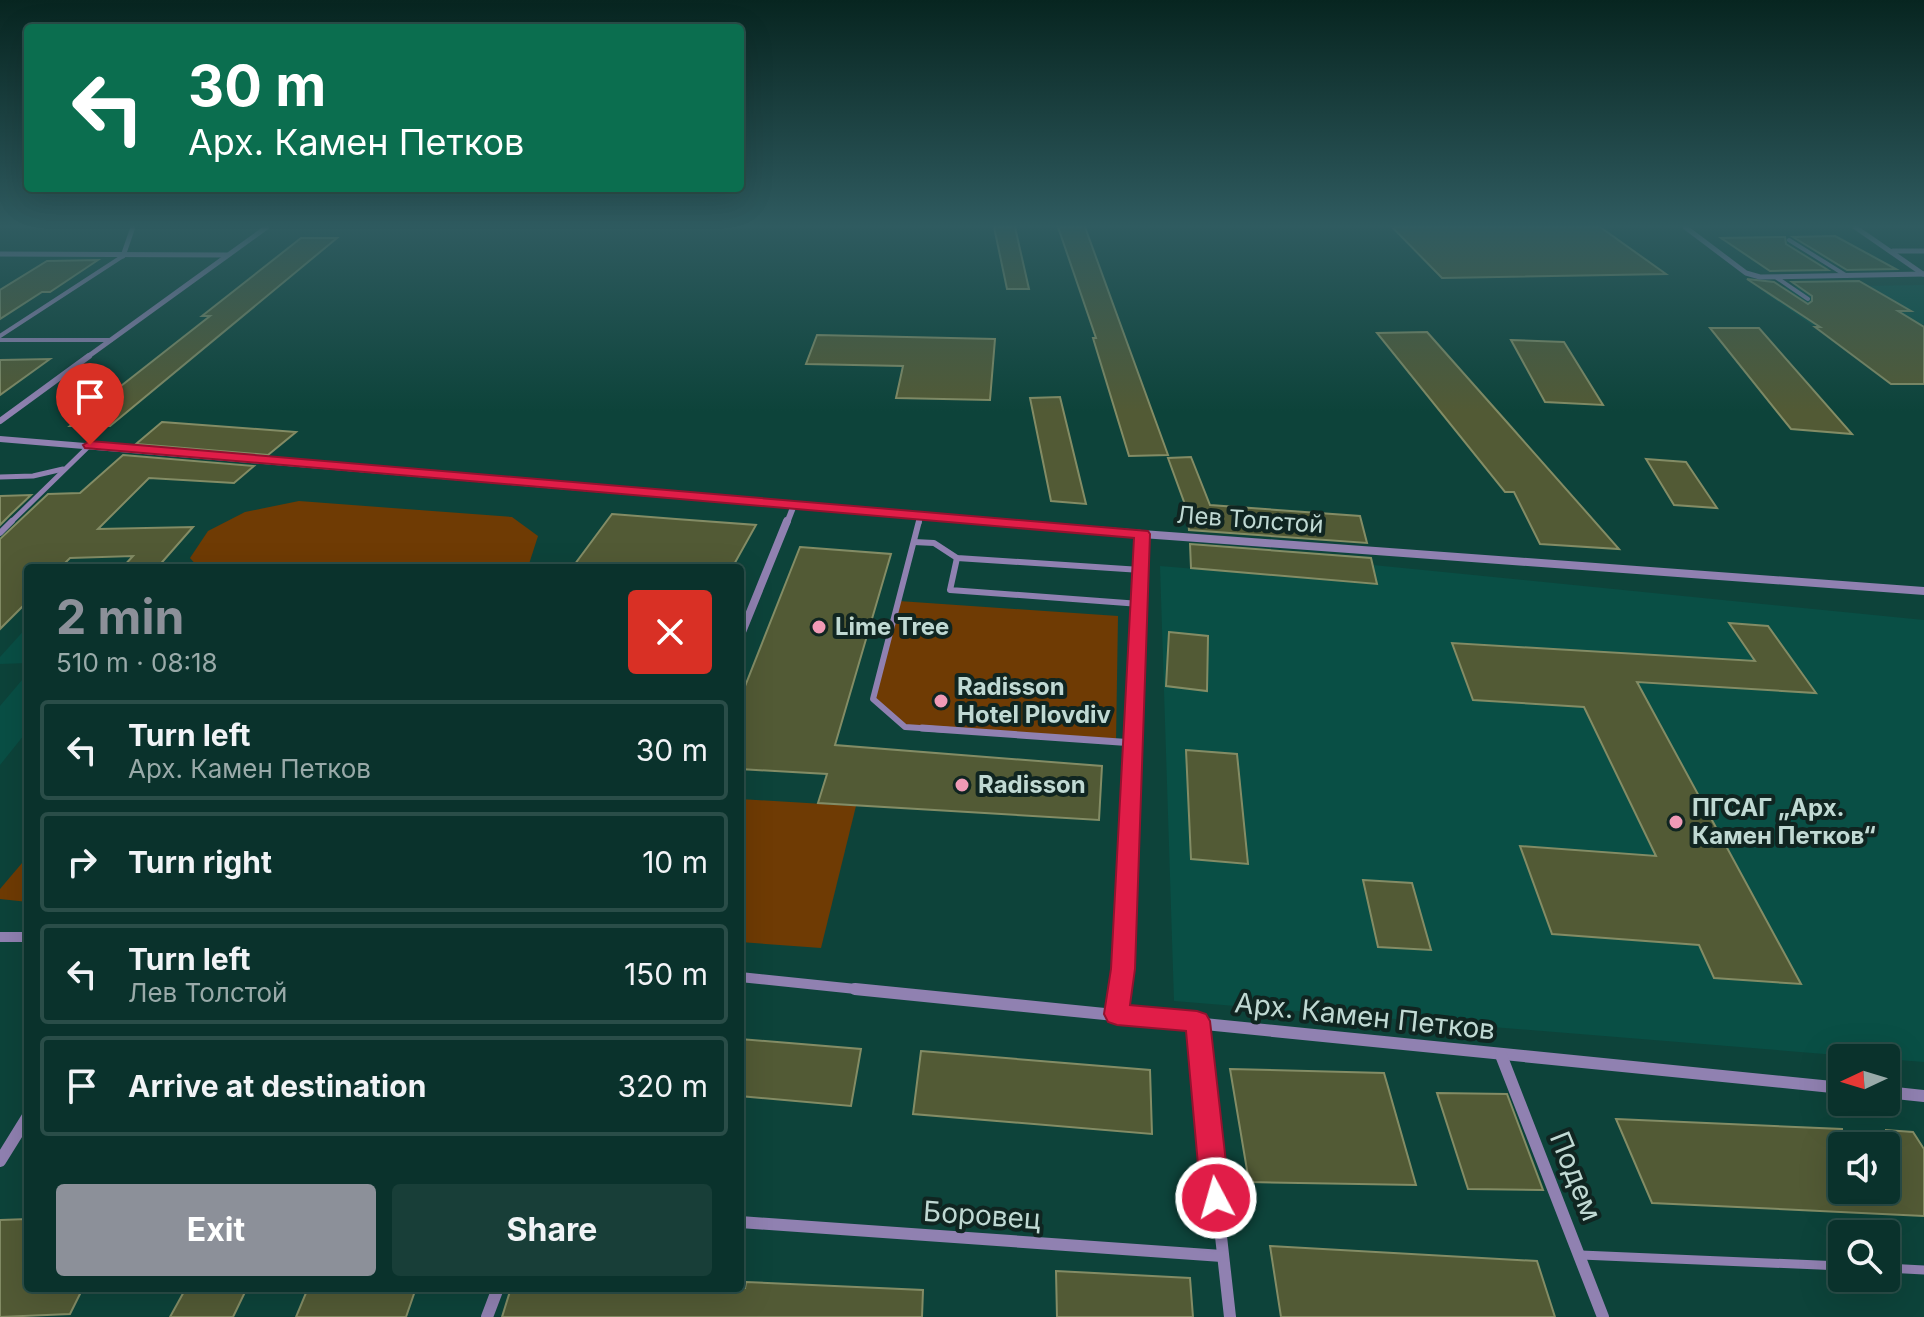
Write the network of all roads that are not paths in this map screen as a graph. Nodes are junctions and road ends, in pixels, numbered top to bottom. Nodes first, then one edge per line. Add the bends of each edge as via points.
1 (74, 288) edge
2 (181, 288) edge
3 (1792, 288) edge
4 (1808, 299) dead end
5 (0, 338) edge
6 (111, 340) junction
7 (0, 421) edge
8 (0, 439) edge
9 (90, 445) junction
10 (66, 468) junction
11 (0, 477) edge
12 (794, 505) junction
13 (921, 515) junction
14 (0, 533) edge
15 (1142, 534) junction
16 (914, 542) junction
17 (957, 558) junction
18 (1141, 570) junction
19 (1924, 591) edge
20 (1140, 604) junction
21 (744, 627) edge
22 (1134, 743) junction
23 (0, 937) edge
24 (24, 937) edge
25 (744, 977) edge
26 (1117, 1014) junction
27 (1197, 1021) junction
28 (1501, 1055) junction
29 (1828, 1087) edge
30 (1900, 1093) edge
31 (1924, 1096) edge
32 (24, 1122) edge
33 (0, 1161) edge
34 (744, 1222) edge
35 (1581, 1255) junction
36 (1222, 1256) junction
37 (1828, 1265) edge
38 (1900, 1269) edge
39 (1924, 1270) edge
40 (496, 1292) edge
41 (487, 1317) edge
42 (1230, 1317) edge
43 (1603, 1317) edge

1 - 5 lane
2 - 6 street
3 - 4 lane
5 - 6 lane
6 - 7 street
8 - 9 street, Лев Толстой
9 - 10 lane
9 - 12 street, Лев Толстой
10 - 11 lane
10 - 14 lane
12 - 13 street, Лев Толстой
12 - 21 street
13 - 15 street, Лев Толстой
13 - 16 lane
15 - 18 lane
15 - 19 street, Лев Толстой
16 - 17 lane via 934,543
16 - 22 lane via 873,699 905,727
17 - 18 lane
17 - 20 lane via 950,590
18 - 20 lane
20 - 22 lane
22 - 26 lane
23 - 24 street
25 - 26 street, Арх. Камен Петков
26 - 27 street, Арх. Камен Петков
27 - 28 street, Арх. Камен Петков
27 - 36 street
28 - 29 street, Арх. Камен Петков
28 - 35 street, Подем
30 - 31 street
32 - 33 street
34 - 36 street, Боровец
35 - 37 lane
35 - 43 street, Подем
36 - 42 street
38 - 39 lane
40 - 41 street

